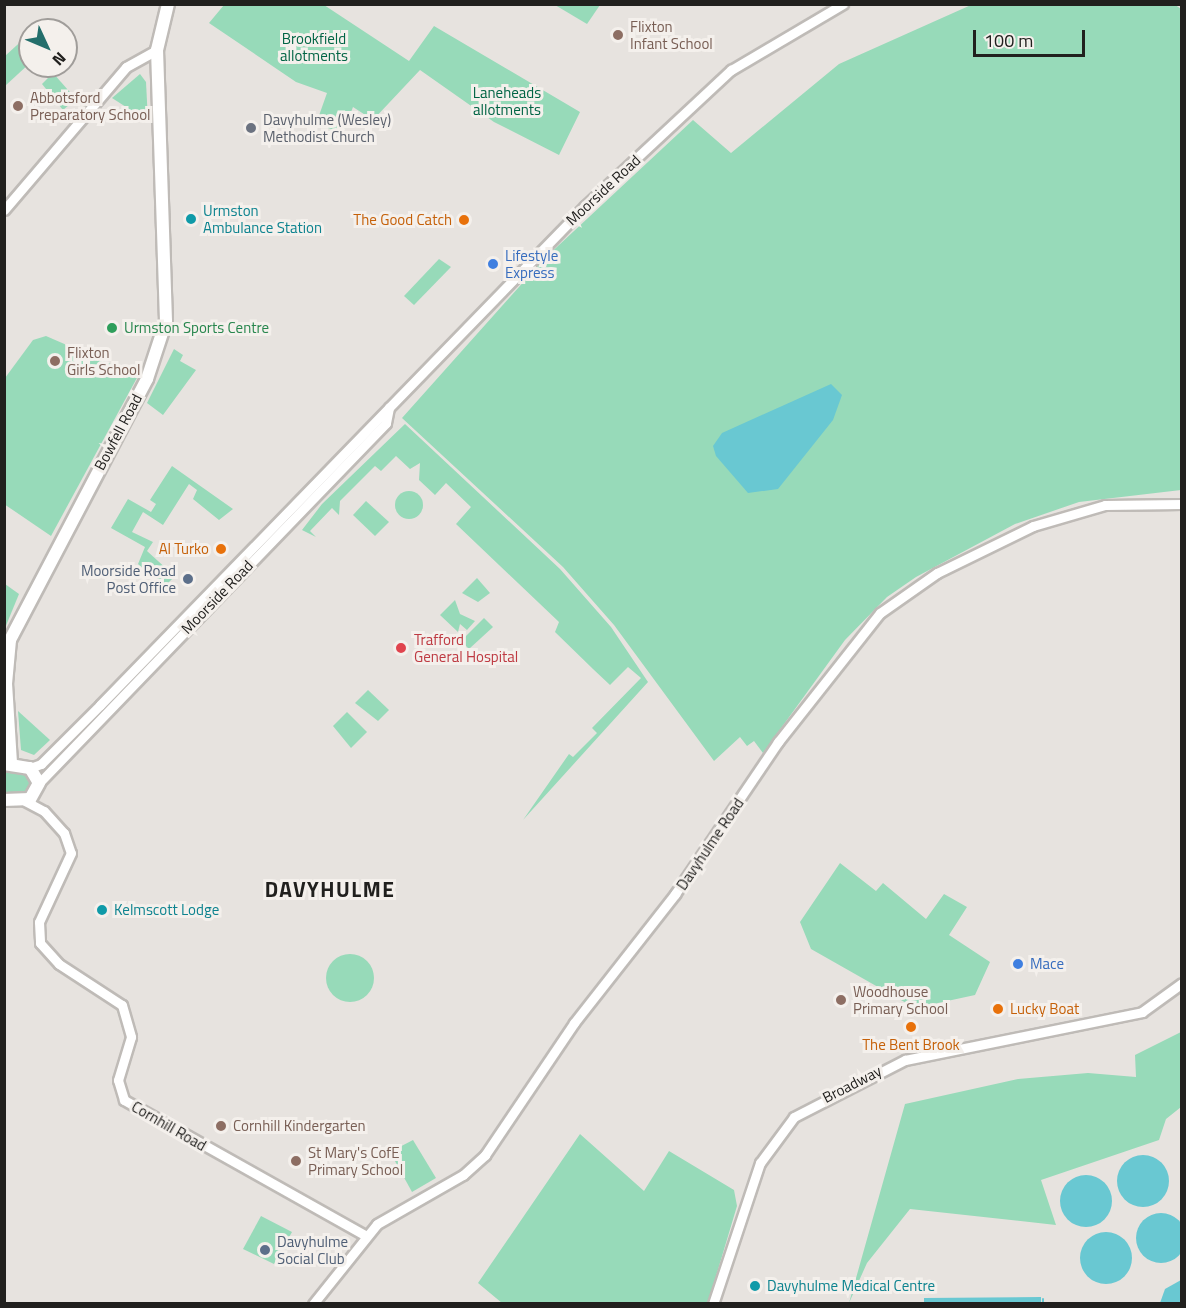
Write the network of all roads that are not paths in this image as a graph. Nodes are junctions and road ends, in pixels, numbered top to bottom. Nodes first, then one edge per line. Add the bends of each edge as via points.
1 (168, 4) edge
2 (843, 4) edge
3 (157, 50) junction
4 (4, 210) edge
5 (1182, 504) edge
6 (143, 666) junction
7 (8, 763) edge
8 (30, 768) junction
9 (39, 786) junction
10 (15, 801) edge
11 (4, 811) edge
12 (44, 811) junction
13 (1182, 983) edge
14 (365, 1235) junction
15 (313, 1304) edge
16 (713, 1304) edge

1 - 3 main road, Bowfell Road
2 - 6 street, Moorside Road via 731,70 585,206
3 - 4 street via 126,67
3 - 7 main road, Bowfell Road via 166,321 147,379 10,640 6,684
5 - 14 street, Davyhulme Road via 1105,505 1033,526 937,573 880,613 819,686 675,894 580,1014 485,1155 464,1175
6 - 8 street, Moorside Road via 41,764
6 - 9 street, Moorside Road
7 - 8 main road
8 - 9 main road
9 - 10 main road
9 - 12 street, Cornhill Road
10 - 11 main road
10 - 12 street, Cornhill Road
12 - 14 street, Cornhill Road via 64,833 71,853 39,922 40,943 59,964 122,1005 131,1037 118,1080 124,1100
13 - 16 street, Broadway via 1149,1009 905,1060 794,1117 760,1163
14 - 15 street, Davyhulme Road

